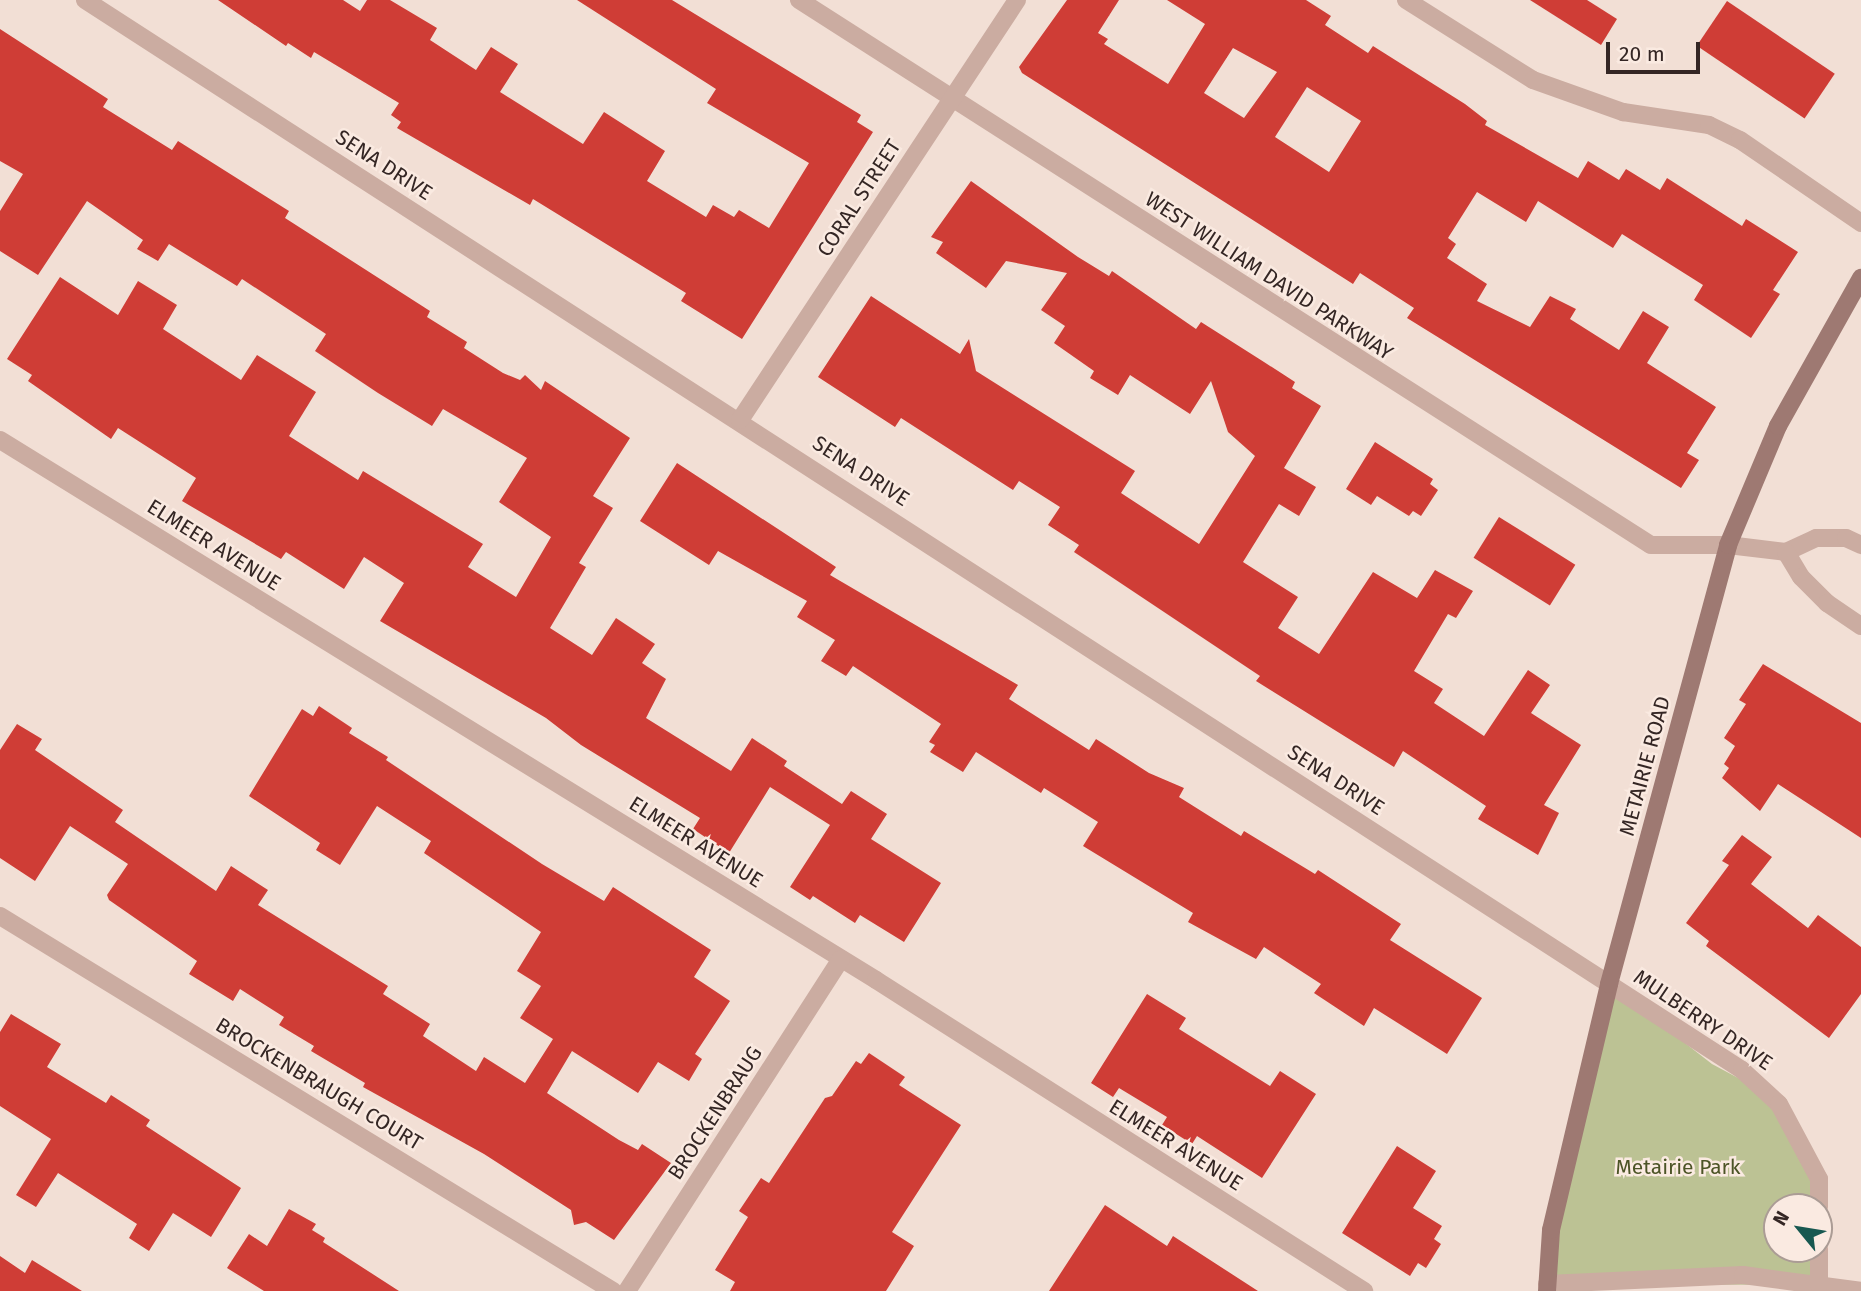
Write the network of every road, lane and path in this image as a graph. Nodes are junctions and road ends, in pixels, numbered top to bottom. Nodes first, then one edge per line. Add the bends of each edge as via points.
1 (85, 0) edge
2 (799, 0) edge
3 (1017, 0) edge
4 (1406, 0) edge
5 (953, 98) junction
6 (1861, 223) edge
7 (1861, 278) edge
8 (740, 420) junction
9 (0, 440) edge
10 (1728, 545) junction
11 (1861, 545) edge
12 (1786, 552) junction
13 (1861, 626) edge
14 (0, 916) edge
15 (841, 959) junction
16 (1609, 984) junction
17 (1819, 1193) edge
18 (1819, 1263) edge
19 (1819, 1285) junction
20 (1547, 1287) edge
21 (614, 1291) edge
22 (628, 1291) edge
23 (1364, 1291) edge
24 (1861, 1291) edge

1 - 8 street, SENA DRIVE
2 - 5 street, WEST WILLIAM DAVID PARKWAY
3 - 5 street, CORAL STREET
4 - 6 street via 1533,80 1623,112 1709,125 1740,139
5 - 8 street, CORAL STREET
5 - 10 street, WEST WILLIAM DAVID PARKWAY via 1651,545
7 - 10 main road, METAIRIE ROAD via 1778,426
8 - 16 street, SENA DRIVE
9 - 15 street, ELMEER AVENUE
10 - 12 street, WEST WILLIAM DAVID PARKWAY
10 - 16 main road, METAIRIE ROAD
11 - 12 street via 1846,538 1816,538
12 - 13 street via 1801,577 1827,603
14 - 21 street, BROCKENBRAUGH COURT
15 - 22 street, BROCKENBRAUG
15 - 23 street, ELMEER AVENUE
16 - 17 street, MULBERRY DRIVE via 1742,1070 1779,1104 1819,1179
16 - 20 main road, METAIRIE ROAD via 1551,1230
18 - 19 street
19 - 20 street via 1743,1275
19 - 24 street

